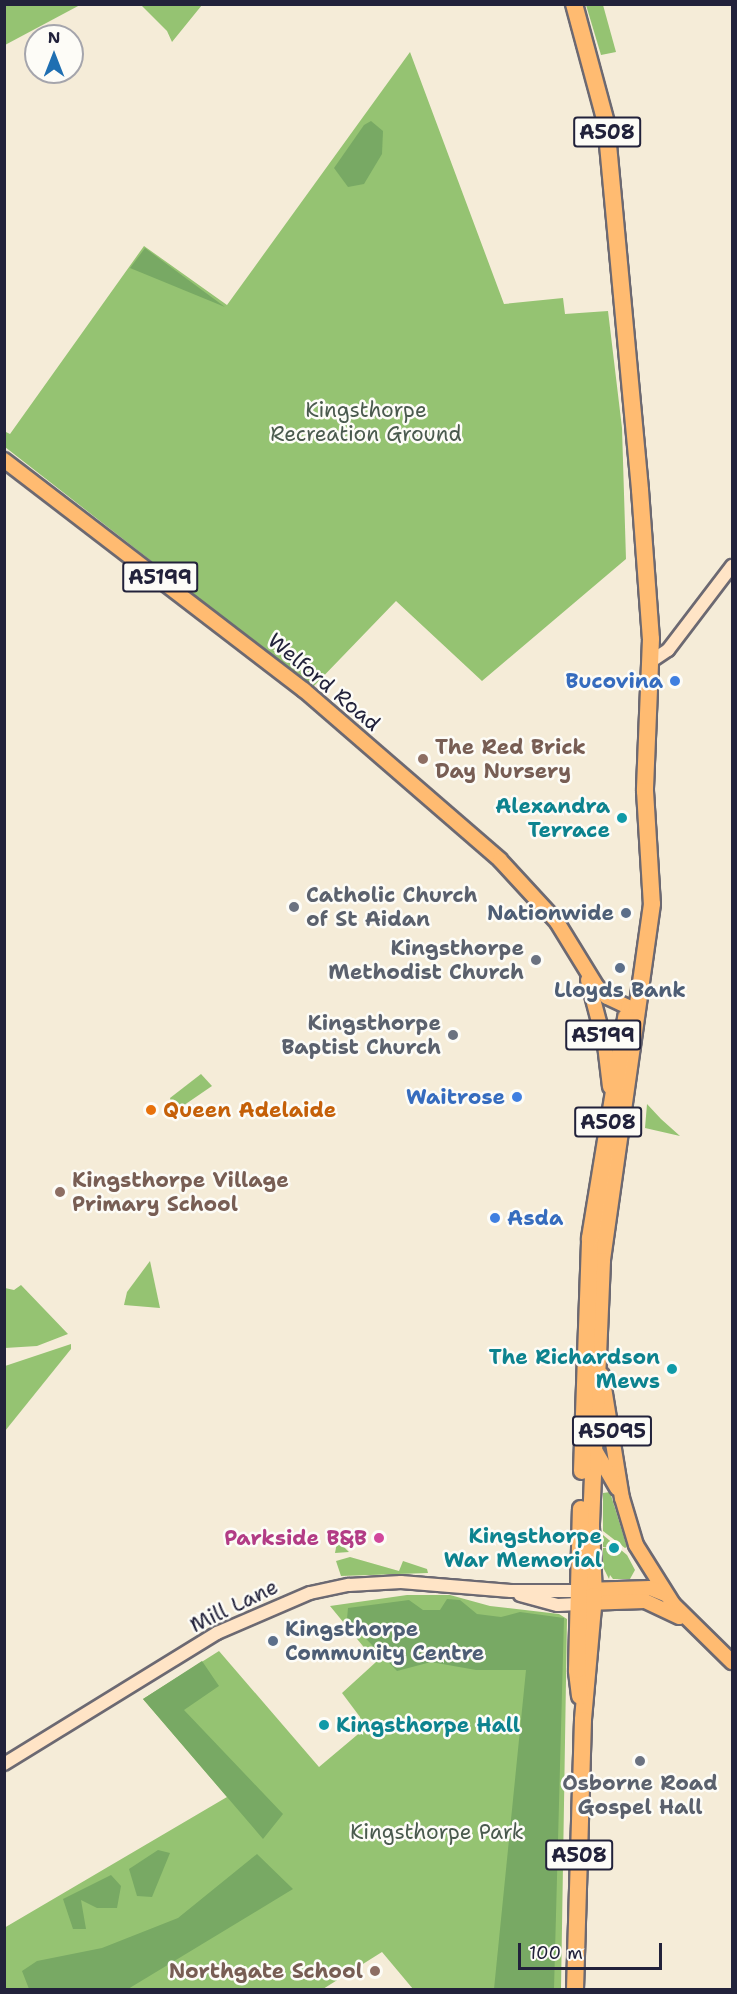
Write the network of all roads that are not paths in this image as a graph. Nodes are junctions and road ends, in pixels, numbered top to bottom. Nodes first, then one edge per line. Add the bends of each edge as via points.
1 (574, 4) edge
2 (4, 460) edge
3 (732, 566) edge
4 (650, 662) junction
5 (585, 969) junction
6 (632, 1013) junction
7 (611, 1104) junction
8 (600, 1364) junction
9 (584, 1425) junction
10 (594, 1448) junction
11 (622, 1498) junction
12 (330, 1588) junction
13 (579, 1594) junction
14 (665, 1594) junction
15 (691, 1625) junction
16 (732, 1662) edge
17 (4, 1764) edge
18 (575, 1989) edge

1 - 4 highway, A508 via 607,132 640,490
2 - 5 main road, Welford Road / A5199 via 303,690 500,860 551,914
3 - 4 street via 668,650
4 - 6 highway, A508 via 645,780 652,904
5 - 6 main road, Welford Road / A5199 via 601,992
5 - 7 main road, Welford Road / A5199 via 607,1053
6 - 7 highway, A508
6 - 8 highway, A508 via 604,1241
7 - 9 highway, A508 via 591,1238
8 - 10 highway, A508
8 - 11 main road, A5095
9 - 10 main road, A5095
9 - 13 highway, A508
10 - 11 main road, A5095
10 - 13 highway, A508 via 591,1527
11 - 14 main road, A5095 via 636,1545
12 - 13 street, Mill Lane via 414,1582
12 - 13 street via 349,1579 411,1575 569,1587
12 - 17 street, Mill Lane via 272,1606 217,1633
13 - 14 main road via 650,1588
13 - 15 main road, A5095 via 653,1603
13 - 18 highway, A508 via 577,1670 583,1720
14 - 15 main road, A5095
15 - 16 main road, A5095

